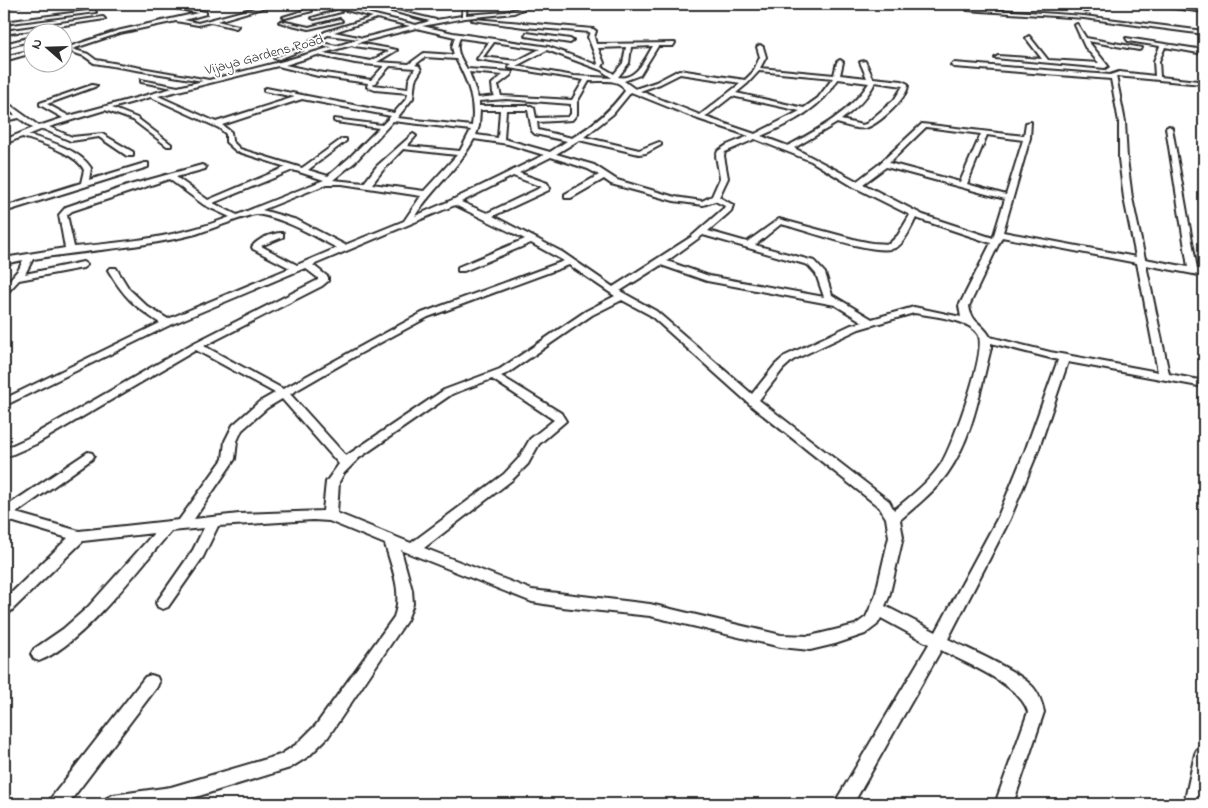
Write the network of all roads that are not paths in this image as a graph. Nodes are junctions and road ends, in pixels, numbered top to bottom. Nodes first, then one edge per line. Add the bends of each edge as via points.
1 (20, 4) edge
2 (161, 4) edge
3 (274, 4) edge
4 (284, 4) edge
5 (396, 4) edge
6 (466, 4) edge
7 (532, 4) edge
8 (619, 4) edge
9 (1083, 4) edge
10 (1119, 4) edge
11 (1136, 4) edge
12 (1151, 4) edge
13 (4, 6) edge
14 (640, 6) dead end
15 (320, 7) junction
16 (344, 7) edge
17 (386, 9) junction
18 (969, 9) dead end
19 (1086, 10) dead end
20 (94, 11) dead end
21 (1204, 11) edge
22 (364, 14) junction
23 (355, 16) dead end
24 (464, 16) junction
25 (285, 17) dead end
26 (314, 18) dead end
27 (347, 18) dead end
28 (376, 18) junction
29 (455, 18) junction
30 (179, 19) junction
31 (211, 21) junction
32 (437, 21) junction
33 (281, 22) dead end
34 (4, 23) edge
35 (72, 24) edge
36 (1077, 25) dead end
37 (414, 26) junction
38 (236, 27) dead end
39 (72, 28) edge
40 (125, 28) dead end
41 (22, 31) edge
42 (4, 33) edge
43 (327, 33) junction
44 (1204, 33) edge
45 (527, 35) dead end
46 (458, 36) junction
47 (551, 37) junction
48 (1029, 38) dead end
49 (364, 39) junction
50 (1084, 39) junction
51 (1128, 39) dead end
52 (493, 40) junction
53 (72, 41) edge
54 (570, 41) dead end
55 (22, 42) edge
56 (350, 43) junction
57 (657, 44) junction
58 (673, 44) dead end
59 (629, 45) junction
60 (1164, 45) junction
61 (4, 46) edge
62 (528, 46) junction
63 (595, 46) junction
64 (760, 46) dead end
65 (338, 47) junction
66 (545, 49) junction
67 (1146, 49) dead end
68 (298, 50) dead end
69 (1204, 52) edge
70 (317, 53) junction
71 (22, 55) edge
72 (456, 57) junction
73 (998, 58) dead end
74 (4, 60) edge
75 (1046, 61) junction
76 (287, 62) junction
77 (840, 62) dead end
78 (863, 62) dead end
79 (371, 63) junction
80 (279, 64) junction
81 (388, 65) junction
82 (954, 65) dead end
83 (1103, 65) junction
84 (410, 66) junction
85 (517, 66) junction
86 (599, 67) junction
87 (757, 68) junction
88 (464, 70) junction
89 (509, 74) junction
90 (1204, 74) edge
91 (1113, 76) junction
92 (588, 78) junction
93 (837, 78) junction
94 (618, 79) junction
95 (1158, 79) junction
96 (872, 80) junction
97 (143, 81) dead end
98 (211, 81) junction
99 (372, 82) junction
100 (746, 82) junction
101 (1202, 83) edge
102 (94, 86) dead end
103 (180, 88) junction
104 (632, 89) junction
105 (266, 90) dead end
106 (411, 91) junction
107 (731, 94) junction
108 (151, 95) junction
109 (303, 97) junction
110 (499, 97) junction
111 (475, 100) junction
112 (574, 102) junction
113 (5, 104) edge
114 (503, 107) junction
115 (107, 108) junction
116 (476, 108) junction
117 (805, 110) junction
118 (20, 116) junction
119 (394, 117) junction
120 (700, 118) junction
121 (4, 119) edge
122 (69, 119) junction
123 (336, 120) dead end
124 (533, 120) junction
125 (835, 120) junction
126 (1029, 123) dead end
127 (215, 124) junction
128 (385, 127) junction
129 (40, 128) junction
130 (474, 128) junction
131 (1168, 128) dead end
132 (985, 133) junction
133 (22, 134) junction
134 (413, 136) dead end
135 (755, 136) junction
136 (472, 137) junction
137 (1027, 138) junction
138 (577, 139) junction
139 (344, 140) dead end
140 (501, 140) junction
141 (4, 142) edge
142 (659, 144) dead end
143 (169, 145) dead end
144 (402, 147) junction
145 (788, 149) junction
146 (462, 153) junction
147 (130, 154) dead end
148 (550, 155) junction
149 (884, 164) junction
150 (145, 165) dead end
151 (202, 167) dead end
152 (291, 168) junction
153 (302, 170) junction
154 (514, 174) junction
155 (170, 176) junction
156 (603, 176) junction
157 (328, 180) junction
158 (857, 184) junction
159 (84, 185) junction
160 (366, 186) junction
161 (962, 186) junction
162 (426, 194) junction
163 (568, 196) dead end
164 (716, 198) junction
165 (1010, 198) junction
166 (455, 202) junction
167 (207, 203) junction
168 (4, 210) edge
169 (255, 211) junction
170 (914, 214) junction
171 (487, 216) junction
172 (237, 218) junction
173 (407, 222) junction
174 (701, 232) junction
175 (280, 235) dead end
176 (997, 238) junction
177 (531, 240) junction
178 (749, 245) junction
179 (345, 249) junction
180 (70, 250) junction
181 (30, 256) junction
182 (4, 261) edge
183 (1140, 261) junction
184 (570, 262) junction
185 (660, 262) junction
186 (83, 265) dead end
187 (302, 267) junction
188 (461, 269) dead end
189 (113, 270) dead end
190 (1194, 271) junction
191 (1204, 273) edge
192 (16, 278) junction
193 (4, 291) edge
194 (617, 293) junction
195 (839, 303) junction
196 (968, 321) junction
197 (870, 322) junction
198 (167, 324) junction
199 (987, 339) junction
200 (196, 346) junction
201 (1064, 358) junction
202 (493, 376) junction
203 (1164, 377) junction
204 (1204, 384) edge
205 (284, 394) junction
206 (753, 400) junction
207 (4, 403) edge
208 (4, 454) edge
209 (88, 456) dead end
210 (346, 464) junction
211 (4, 514) edge
212 (330, 516) junction
213 (893, 518) junction
214 (214, 522) junction
215 (183, 525) junction
216 (167, 527) junction
217 (80, 536) junction
218 (391, 540) junction
219 (413, 549) junction
220 (163, 603) dead end
221 (4, 609) edge
222 (877, 609) junction
223 (940, 640) junction
224 (40, 654) dead end
225 (151, 682) dead end
226 (1204, 754) edge
227 (58, 804) edge
228 (113, 804) edge
229 (843, 804) edge
230 (1004, 804) edge
231 (1193, 804) edge

1 - 13 street
2 - 30 street via 204,13
3 - 31 street
4 - 15 street
5 - 17 street
6 - 24 street
7 - 24 street, Vijaya Gardens Road via 510,13
8 - 14 street
9 - 19 street
10 - 11 street
12 - 21 street
15 - 16 street
15 - 25 street
16 - 22 street
16 - 26 street
17 - 22 street
17 - 32 street
18 - 44 street via 1062,15 1160,35
20 - 34 street
22 - 23 street
22 - 28 street
24 - 29 street, Vijaya Gardens Road
27 - 33 street via 309,28
28 - 37 street
28 - 43 street
29 - 32 street, Vijaya Gardens Road
29 - 63 street via 591,30
30 - 31 street via 196,24
30 - 98 street via 119,32 66,49 94,61
31 - 38 street
32 - 37 street, Vijaya Gardens Road
35 - 39 street via 105,19
36 - 50 street
37 - 46 street
37 - 49 street, Vijaya Gardens Road
40 - 53 street
41 - 42 street
43 - 49 street
43 - 65 street via 311,42
45 - 47 street
46 - 52 street
46 - 72 street via 455,41
47 - 54 street
47 - 62 street
48 - 75 street
49 - 56 street, Vijaya Gardens Road
50 - 67 street
50 - 83 street
51 - 60 street
52 - 62 street
52 - 85 street via 480,58
55 - 61 street
56 - 65 street, Vijaya Gardens Road
56 - 79 street via 394,50
57 - 58 street
57 - 59 street
57 - 94 street via 636,75
59 - 63 street via 622,42
59 - 94 street via 626,63
60 - 69 street
60 - 95 street via 1156,51
62 - 66 street
63 - 86 street via 602,63
64 - 87 street via 763,57
65 - 70 street, Vijaya Gardens Road
66 - 85 street
66 - 86 street
68 - 76 street via 277,58
70 - 76 street, Vijaya Gardens Road
70 - 79 street
71 - 74 street
72 - 84 street via 424,55
72 - 88 street
73 - 75 street
75 - 83 street
76 - 80 street, Vijaya Gardens Road
77 - 93 street
78 - 96 street
79 - 81 street
80 - 98 street, Vijaya Gardens Road
80 - 99 street
81 - 84 street
81 - 99 street
82 - 91 street
83 - 91 street
84 - 106 street via 418,70 412,80
85 - 89 street
85 - 92 street
86 - 94 street
87 - 93 street
87 - 100 street
88 - 89 street
88 - 111 street
89 - 110 street via 495,84
90 - 101 street
91 - 95 street
91 - 183 street via 1122,122 1128,198
92 - 94 street
92 - 112 street
93 - 96 street
93 - 117 street
94 - 104 street
95 - 101 street
96 - 125 street via 857,102
96 - 125 street via 902,83 907,87 868,125 862,127
97 - 103 street
98 - 103 street, Vijaya Gardens Road
99 - 106 street via 371,88
100 - 104 street via 680,72 658,83
100 - 107 street
102 - 122 street via 42,104
103 - 108 street, Vijaya Gardens Road
104 - 120 street
104 - 138 street via 611,112
105 - 109 street
106 - 119 street via 410,98
107 - 117 street
107 - 120 street
108 - 115 street, Vijaya Gardens Road
108 - 127 street
109 - 119 street
109 - 127 street
110 - 111 street
110 - 112 street
111 - 116 street
112 - 124 street via 574,114 570,119
113 - 118 street
114 - 116 street
114 - 124 street via 531,108
114 - 140 street
115 - 122 street, Vijaya Gardens Road
115 - 143 street via 135,119
116 - 130 street
117 - 135 street
118 - 121 street
118 - 129 street
119 - 128 street
119 - 130 street
120 - 135 street
122 - 129 street, Vijaya Gardens Road
123 - 128 street
124 - 138 street via 537,133
125 - 145 street
126 - 137 street
127 - 152 street via 229,133 229,142 238,150
128 - 157 street
129 - 133 street, Vijaya Gardens Road
129 - 147 street via 71,139 100,134
130 - 136 street
131 - 190 street
132 - 137 street
132 - 149 street via 924,125
132 - 161 street
133 - 141 street, Vijaya Gardens Road
133 - 159 street via 50,145 84,165 87,171
134 - 144 street
135 - 145 street
135 - 164 street via 722,152 725,182
136 - 140 street
136 - 146 street
137 - 165 street
138 - 142 street via 639,152
138 - 148 street
139 - 153 street
140 - 148 street
144 - 146 street
144 - 160 street
145 - 158 street
146 - 162 street
148 - 154 street
148 - 156 street via 591,167
149 - 158 street
149 - 161 street
150 - 159 street
151 - 155 street
152 - 153 street
152 - 167 street
153 - 157 street
154 - 166 street
154 - 171 street via 546,188
155 - 167 street
155 - 180 street via 65,211 62,215
156 - 163 street
156 - 164 street via 674,199 703,203
157 - 160 street
157 - 169 street
158 - 170 street
159 - 168 street
160 - 162 street
161 - 165 street
162 - 173 street
164 - 174 street via 730,207
165 - 176 street
166 - 171 street
166 - 173 street
167 - 172 street
169 - 172 street
169 - 179 street via 294,222
170 - 176 street
170 - 178 street via 898,241 887,248 779,221
171 - 177 street
172 - 180 street via 146,243
173 - 179 street
174 - 178 street
174 - 185 street
175 - 187 street via 256,247
176 - 183 street
176 - 196 street via 964,306
177 - 184 street
177 - 188 street
178 - 195 street via 810,262 820,273 828,296
179 - 187 street
180 - 181 street
181 - 182 street
181 - 192 street
183 - 190 street
183 - 203 street
184 - 194 street
184 - 205 street via 425,315
185 - 194 street
185 - 195 street via 707,278
186 - 192 street
187 - 198 street
187 - 200 street via 323,277 323,281
189 - 198 street via 130,297
190 - 191 street
192 - 193 street
194 - 202 street via 516,364
194 - 206 street via 666,323
195 - 197 street
196 - 197 street via 914,310
196 - 199 street via 985,333
197 - 206 street via 789,358
198 - 207 street
199 - 201 street
199 - 213 street via 954,452 930,485
200 - 205 street
200 - 208 street
201 - 203 street
201 - 223 street via 994,539
202 - 210 street via 448,392
202 - 219 street via 560,421 534,442 524,461 508,476
203 - 204 street
205 - 210 street
205 - 215 street via 254,412 237,428 228,459
206 - 213 street via 884,504
209 - 211 street
210 - 212 street via 330,486
211 - 217 street
212 - 214 street
212 - 218 street
213 - 222 street via 896,537
214 - 215 street
214 - 220 street via 198,553
215 - 216 street
216 - 217 street
216 - 224 street via 93,611
217 - 221 street
218 - 219 street
218 - 228 street via 405,590 406,604 400,620 322,731 303,750 284,762 171,796
219 - 222 street via 532,596 650,610 780,641 810,643 860,630 872,621
222 - 223 street
223 - 229 street
223 - 230 street via 1012,680 1034,700 1036,712
225 - 227 street
226 - 231 street

